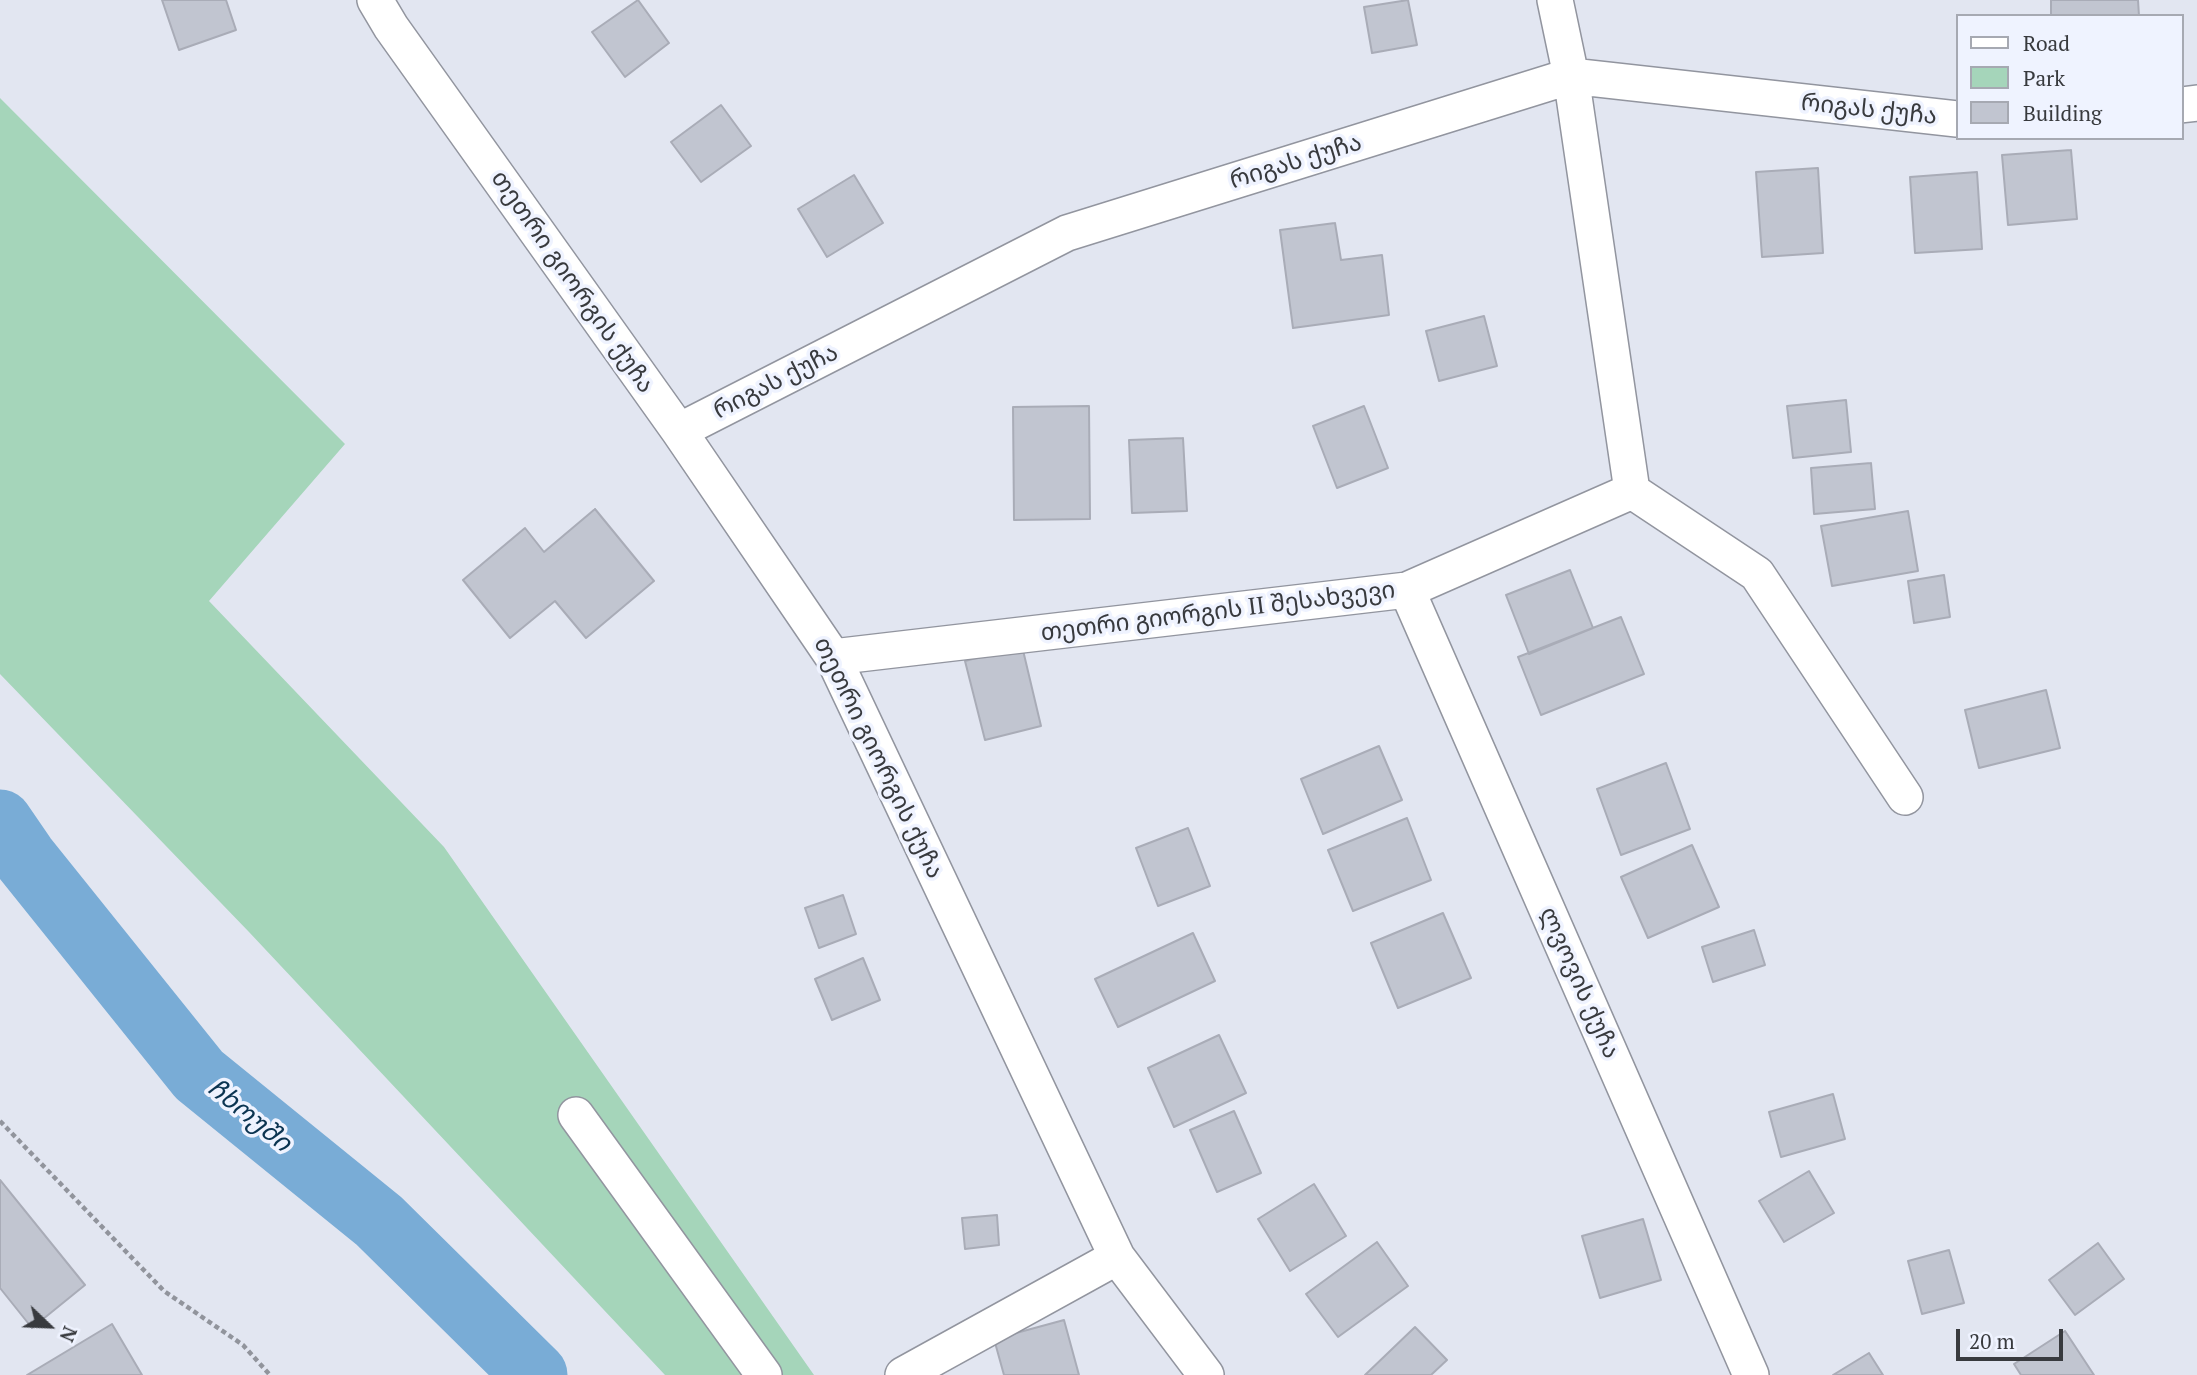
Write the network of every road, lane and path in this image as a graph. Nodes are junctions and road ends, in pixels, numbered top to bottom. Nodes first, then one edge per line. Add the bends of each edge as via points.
1 (375, 0) edge
2 (1555, 0) edge
3 (1571, 76) junction
4 (1955, 119) edge
5 (679, 431) junction
6 (1632, 491) junction
7 (1407, 590) junction
8 (832, 657) junction
9 (1905, 797) dead end
10 (576, 1115) dead end
11 (0, 1121) edge
12 (1117, 1257) junction
13 (270, 1375) edge
14 (764, 1375) edge
15 (904, 1375) edge
16 (1206, 1375) edge
17 (1751, 1375) edge

1 - 5 street, თეთრი გიორგის ქუჩა
2 - 3 street
3 - 4 street, რიგას ქუჩა
3 - 5 street, რიგას ქუჩა via 1067,233
3 - 6 street
5 - 8 street, თეთრი გიორგის ქუჩა
6 - 7 street, თეთრი გიორგის II შესახვევი
6 - 9 street via 1757,574
7 - 8 street, თეთრი გიორგის II შესახვევი
7 - 17 street, ლვოვის ქუჩა
8 - 12 street, თეთრი გიორგის ქუჩა
10 - 14 street
11 - 13 path via 164,1291 243,1345
12 - 15 street
12 - 16 street, თეთრი გიორგის ქუჩა

